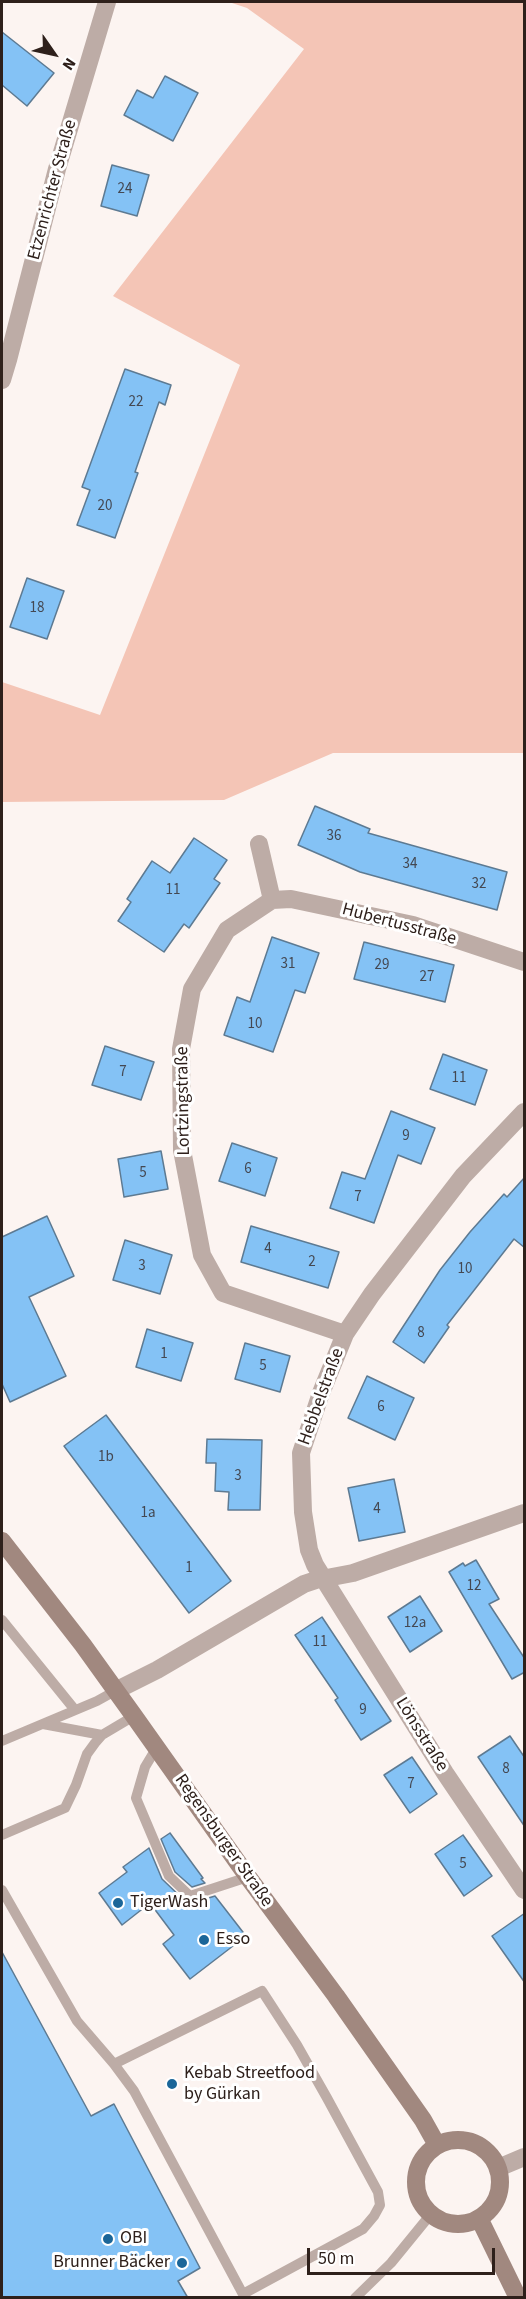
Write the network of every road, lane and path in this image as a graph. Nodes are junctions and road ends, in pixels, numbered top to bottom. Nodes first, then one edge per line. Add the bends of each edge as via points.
1 (107, 2) edge
2 (2, 380) edge
3 (259, 844) dead end
4 (272, 900) junction
5 (525, 962) edge
6 (525, 1112) edge
7 (345, 1334) junction
8 (525, 1513) edge
9 (2, 1541) edge
10 (323, 1578) junction
11 (2, 1620) edge
12 (115, 1691) junction
13 (75, 1710) junction
14 (134, 1716) junction
15 (43, 1724) junction
16 (102, 1736) junction
17 (2, 1741) edge
18 (157, 1747) junction
19 (2, 1835) edge
20 (248, 1878) junction
21 (2, 1890) edge
22 (525, 1890) edge
23 (114, 2064) junction
24 (437, 2145) junction
25 (525, 2157) edge
26 (498, 2168) junction
27 (431, 2214) junction
28 (479, 2218) junction
29 (244, 2296) edge
30 (354, 2298) edge
31 (518, 2298) edge

1 - 2 street, Etzenrichter Straße via 57,169
3 - 4 street
4 - 5 street, Hubertusstraße via 291,899 413,925
4 - 7 street, Lortzingstraße via 227,930 192,989 181,1049 183,1150 202,1255 223,1293
6 - 7 street, Hebbelstraße via 463,1176 400,1254
7 - 10 street, Hebbelstraße via 301,1453 309,1550
8 - 10 street via 353,1573
9 - 12 main road, Regensburger Straße
10 - 12 street via 290,1592
10 - 22 street, Lönsstraße via 445,1773
11 - 13 lane
12 - 13 lane
12 - 14 main road, Regensburger Straße
13 - 15 lane
14 - 16 lane
14 - 18 main road, Regensburger Straße
15 - 16 lane
15 - 17 lane
16 - 19 lane via 87,1754 65,1808
18 - 20 main road, Regensburger Straße
18 - 20 lane via 145,1767 136,1798 169,1876 190,1896
20 - 24 main road, Regensburger Straße via 349,2015
21 - 23 lane via 77,2021
23 - 29 lane via 134,2091
23 - 29 lane via 262,1991 297,2044 378,2192 380,2205 363,2229
24 - 26 main road via 455,2140 473,2142 488,2152
24 - 27 main road via 427,2153 416,2177 422,2203
25 - 26 street
26 - 28 main road via 498,2196 491,2209
27 - 28 main road via 453,2224
27 - 30 lane via 391,2263
28 - 31 main road

